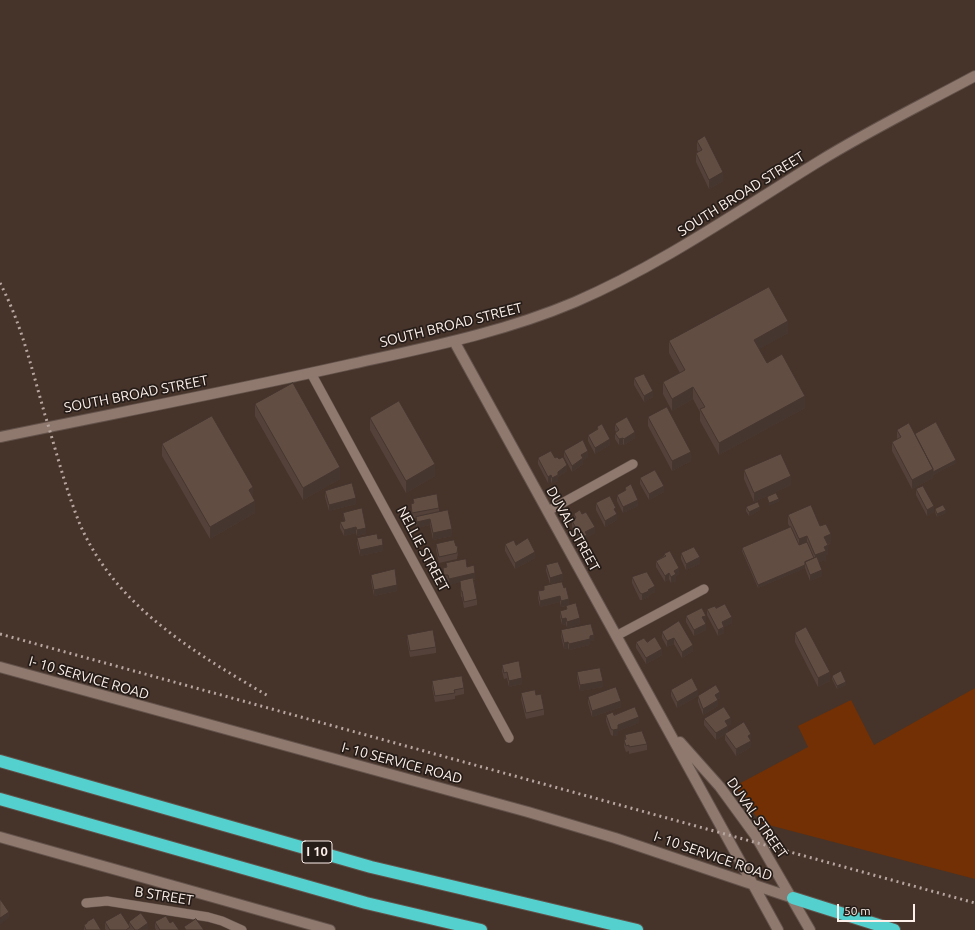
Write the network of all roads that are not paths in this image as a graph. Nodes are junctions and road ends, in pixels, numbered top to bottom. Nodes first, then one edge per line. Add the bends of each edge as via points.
1 (975, 76) edge
2 (454, 341) junction
3 (311, 373) junction
4 (0, 437) edge
5 (633, 464) dead end
6 (548, 511) junction
7 (704, 589) dead end
8 (616, 636) junction
9 (0, 667) edge
10 (669, 730) junction
11 (509, 738) dead end
12 (0, 761) edge
13 (0, 799) edge
14 (0, 837) edge
15 (752, 884) junction
16 (793, 898) junction
17 (86, 903) dead end
18 (239, 928) edge
19 (330, 930) edge
20 (481, 930) edge
21 (637, 930) edge
22 (778, 930) edge
23 (810, 930) edge
24 (894, 930) edge

1 - 2 street, SOUTH BROAD STREET via 820,161 693,241 623,280 529,320
2 - 3 street, SOUTH BROAD STREET
2 - 6 street, DUVAL STREET
3 - 4 street, SOUTH BROAD STREET
3 - 11 street, NELLIE STREET
5 - 6 street
6 - 8 street, DUVAL STREET
7 - 8 street
8 - 10 street, DUVAL STREET
9 - 15 street, I- 10 SERVICE ROAD via 528,812
10 - 15 street, DUVAL STREET
10 - 16 street, DUVAL STREET via 720,787 755,835
12 - 21 highway, I 10 via 371,867
13 - 20 highway via 366,903
14 - 19 street
15 - 16 street, I- 10 SERVICE ROAD
15 - 22 street, DUVAL STREET
16 - 23 street, DUVAL STREET
16 - 24 highway
17 - 18 street, B STREET via 107,901 208,917

